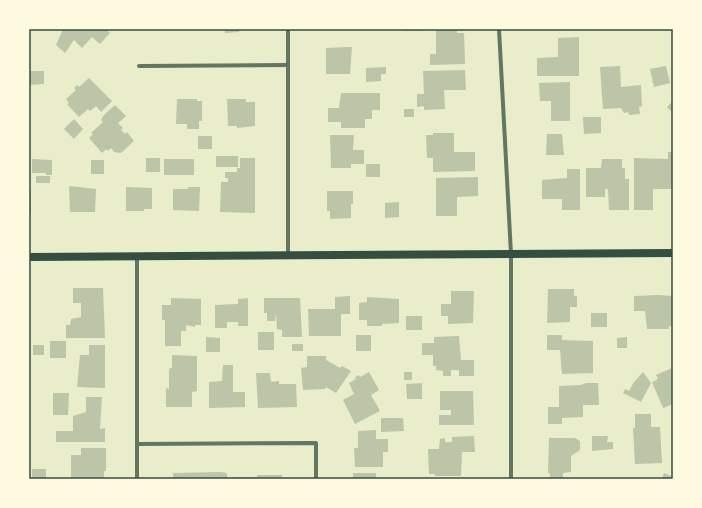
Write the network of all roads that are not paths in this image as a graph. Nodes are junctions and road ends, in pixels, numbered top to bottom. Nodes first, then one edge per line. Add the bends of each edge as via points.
1 (288, 29) edge
2 (500, 29) edge
3 (288, 65) junction
4 (139, 66) dead end
5 (673, 253) edge
6 (511, 254) junction
7 (288, 256) junction
8 (137, 257) junction
9 (29, 258) edge
10 (137, 444) junction
11 (137, 479) edge
12 (316, 479) edge
13 (511, 479) edge

1 - 3 street
2 - 6 street
3 - 4 street
3 - 7 street
5 - 6 main road
6 - 7 main road
6 - 13 street
7 - 8 main road
8 - 9 main road
8 - 10 street
10 - 11 street
10 - 12 street via 316,443

